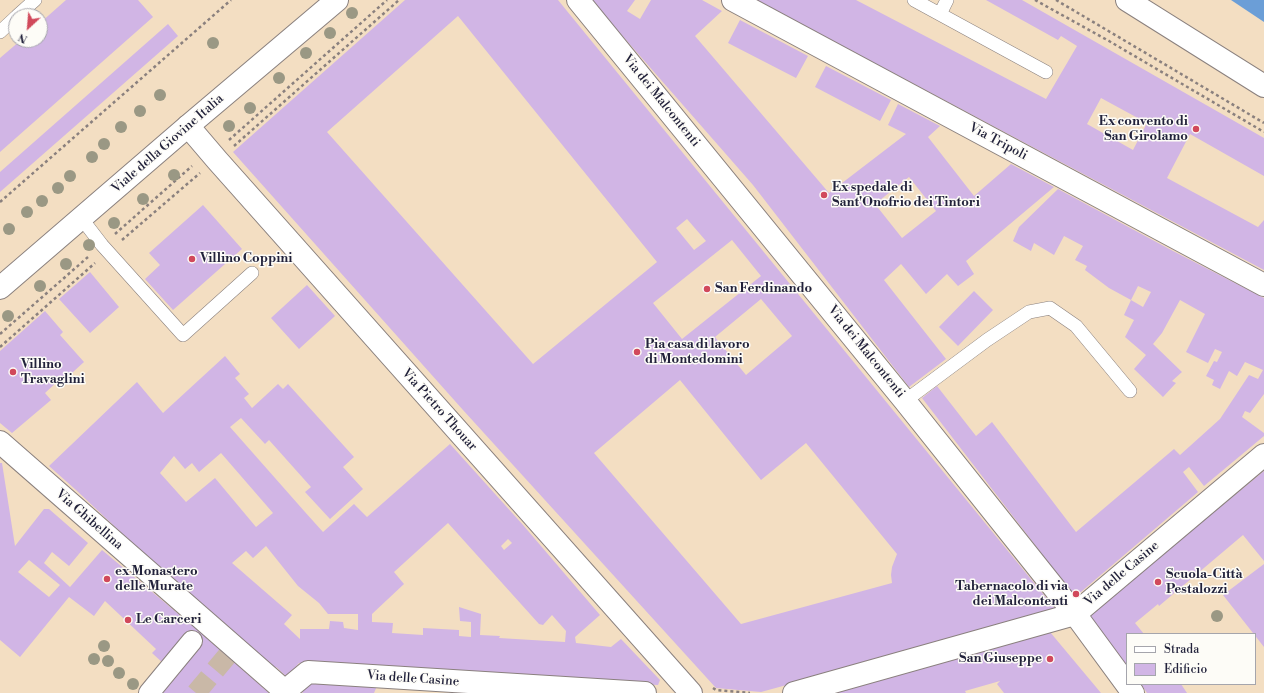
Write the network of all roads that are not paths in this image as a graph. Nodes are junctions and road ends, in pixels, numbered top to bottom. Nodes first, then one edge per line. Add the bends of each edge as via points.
1 (35, 0) edge
2 (337, 0) edge
3 (578, 0) edge
4 (733, 0) edge
5 (914, 0) edge
6 (947, 0) edge
7 (1127, 0) edge
8 (27, 8) edge
9 (940, 14) junction
10 (8, 25) edge
11 (0, 32) edge
12 (1046, 72) dead end
13 (1264, 86) edge
14 (188, 126) junction
15 (82, 219) junction
16 (252, 273) dead end
17 (1264, 285) edge
18 (0, 288) edge
19 (1130, 391) dead end
20 (906, 401) junction
21 (0, 442) edge
22 (1264, 455) edge
23 (1074, 614) junction
24 (200, 632) junction
25 (1126, 684) edge
26 (286, 692) edge
27 (149, 693) edge
28 (645, 693) edge
29 (691, 693) edge
30 (794, 693) edge

1 - 8 lane
2 - 14 street, Viale della Giovine Italia
3 - 20 street, Via dei Malcontenti
4 - 17 street, Via Tripoli
5 - 9 lane
6 - 9 lane
7 - 13 street
9 - 12 lane
10 - 11 lane
14 - 15 street, Viale della Giovine Italia
14 - 29 street, Via Pietro Thouar
15 - 16 lane via 183,335
15 - 18 street, Viale della Giovine Italia
19 - 20 lane via 1076,326 1050,308 1029,312
20 - 23 street, Via dei Malcontenti
21 - 24 street, Via Ghibellina
22 - 23 street, Via delle Casine
23 - 25 street, Via dei Malcontenti
23 - 30 street, Via delle Casine
24 - 26 street, Via Ghibellina
24 - 27 street
26 - 28 street, Via delle Casine via 308,672

